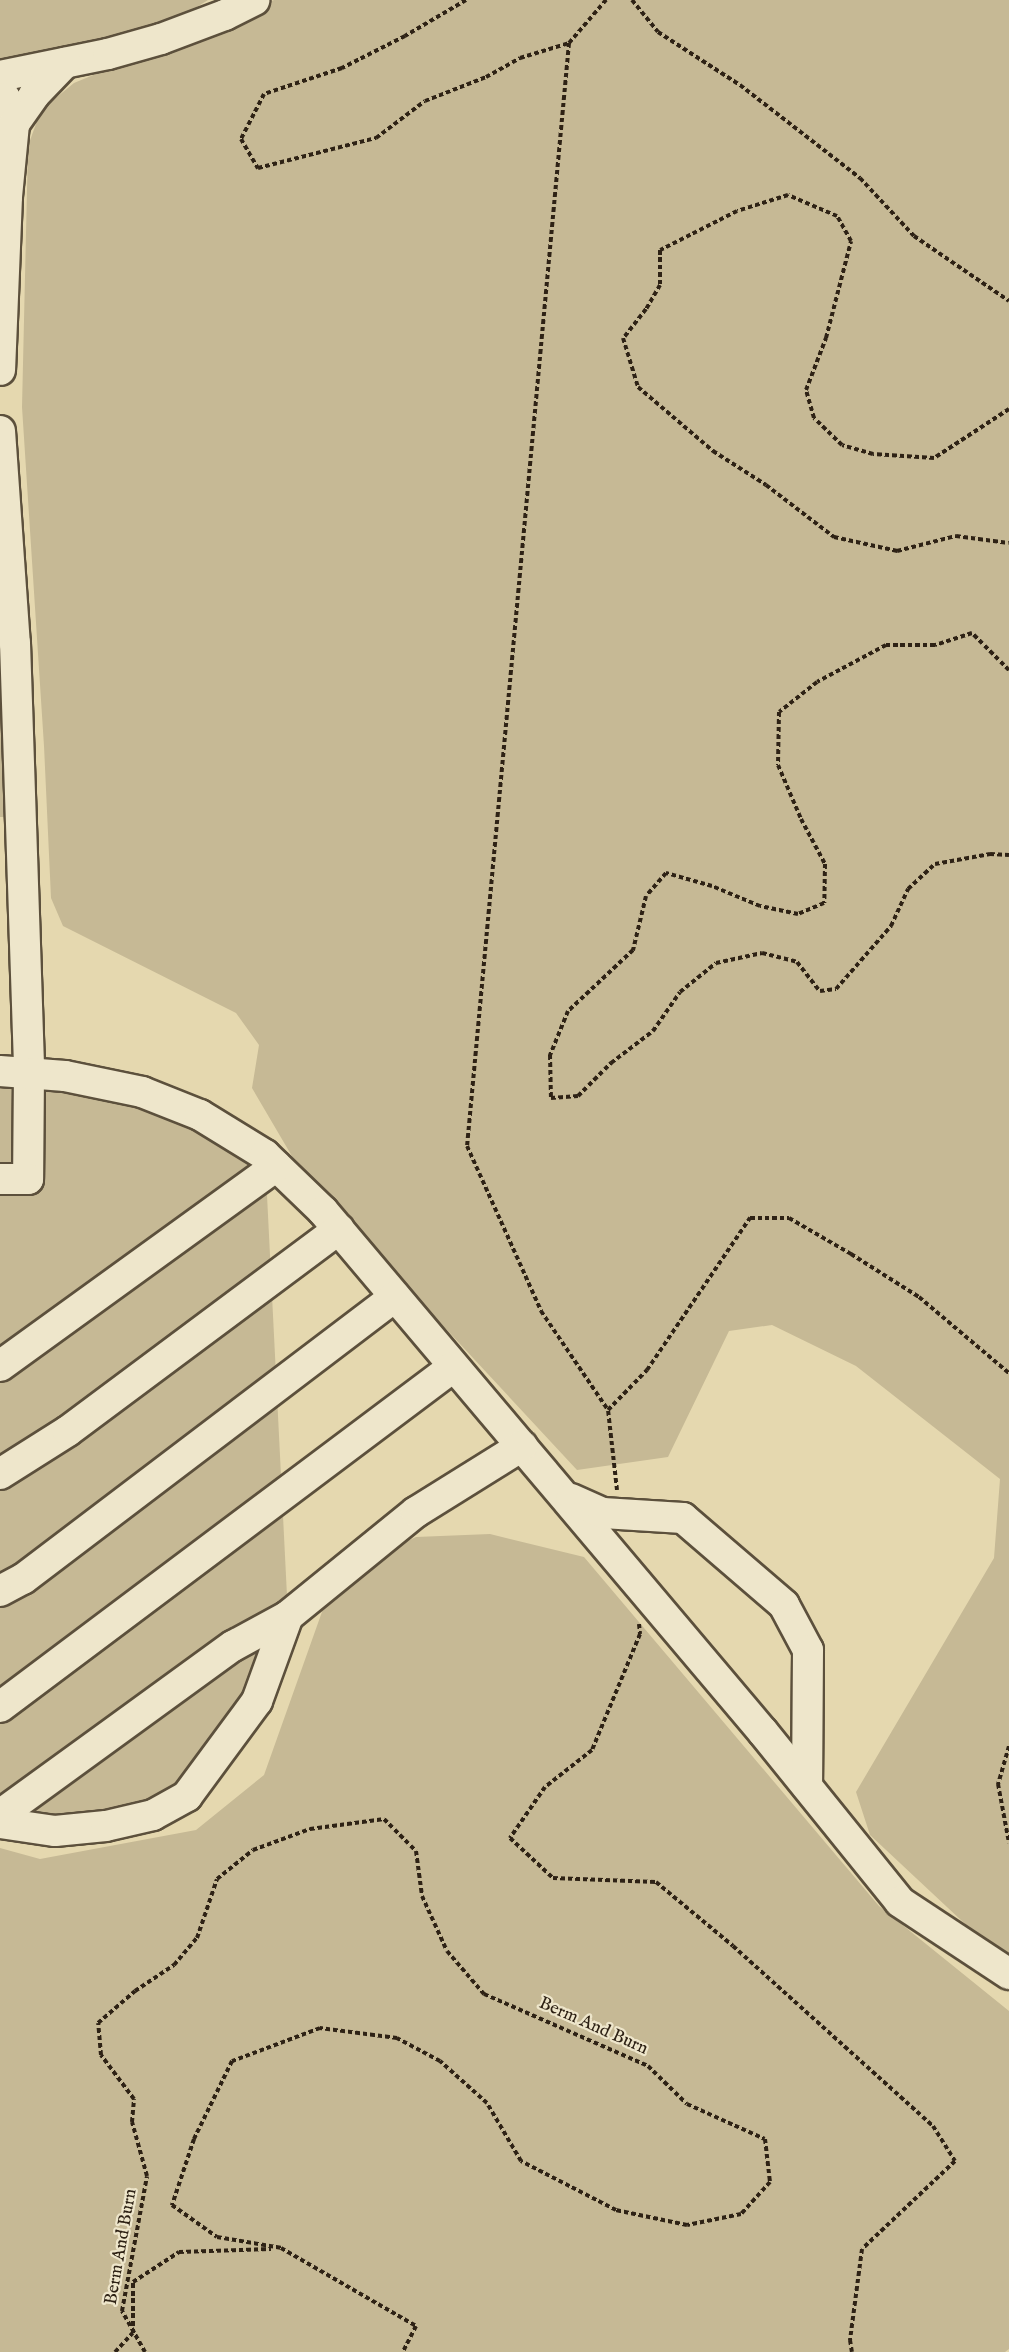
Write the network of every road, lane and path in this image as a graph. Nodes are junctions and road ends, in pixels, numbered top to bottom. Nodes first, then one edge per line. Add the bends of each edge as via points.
1 (254, 0) edge
2 (466, 0) edge
3 (606, 0) edge
4 (632, 0) edge
5 (570, 42) junction
6 (64, 63) junction
7 (0, 76) edge
8 (0, 94) edge
9 (14, 124) junction
10 (1009, 301) edge
11 (0, 370) edge
12 (1009, 409) edge
13 (0, 431) edge
14 (1009, 543) edge
15 (1009, 670) edge
16 (1009, 855) edge
17 (14, 1072) edge
18 (276, 1166) junction
19 (0, 1179) edge
20 (339, 1229) junction
21 (395, 1297) junction
22 (0, 1366) edge
23 (453, 1367) junction
24 (608, 1410) dead end
25 (522, 1446) junction
26 (0, 1474) edge
27 (564, 1496) junction
28 (0, 1591) edge
29 (288, 1616) junction
30 (0, 1707) edge
31 (1009, 1746) edge
32 (807, 1786) junction
33 (0, 1815) edge
34 (0, 1823) edge
35 (1009, 1843) edge
36 (1009, 1974) edge
37 (282, 2248) junction
38 (134, 2333) junction
39 (116, 2352) edge
40 (145, 2352) edge
41 (403, 2352) edge

1 - 6 lane via 161,39
2 - 5 path via 342,68 264,94 241,139 258,168 376,138 425,101 486,77 520,58
3 - 5 path
4 - 10 path via 658,32 759,99 860,177 914,236
5 - 24 path via 467,1146 541,1311
6 - 7 lane
6 - 9 lane
8 - 9 lane
9 - 11 lane
12 - 14 path via 934,458 873,454 842,445 814,418 806,390 826,338 851,241 837,216 788,195 737,211 660,250 660,285 623,338 638,387 713,451 834,537 897,551 956,536
13 - 17 lane via 15,643
15 - 16 path via 972,633 935,645 886,645 817,681 779,712 778,765 825,864 824,903 798,914 760,906 666,873 646,896 633,950 568,1011 550,1054 551,1098 578,1096 611,1063 653,1031 680,992 716,963 762,953 797,962 820,991 836,988 891,926 908,889 935,864 990,854
17 - 18 lane via 65,1076 152,1096 200,1115 265,1155
17 - 19 lane via 28,1179
18 - 20 lane
18 - 22 lane
20 - 21 lane
20 - 26 lane via 68,1431
21 - 23 lane
21 - 28 lane via 23,1579
23 - 25 lane
23 - 30 lane
25 - 27 lane
25 - 29 lane via 416,1512
27 - 32 lane
27 - 32 lane via 603,1513 683,1518 784,1605 808,1650
29 - 33 lane via 233,1646
29 - 34 lane via 256,1701 187,1796 153,1815 98,1827 55,1831
31 - 35 path via 998,1784
32 - 36 lane via 900,1902
37 - 38 path via 179,2252 133,2282
37 - 38 path, Berm And Burn via 217,2238 172,2205 194,2139 232,2061 320,2028 397,2038 440,2061 487,2103 521,2161 616,2210 687,2225 741,2214 770,2182 765,2139 687,2104 648,2066 484,1994 447,1951 422,1896 416,1851 384,1820 310,1829 253,1850 217,1879 197,1938 174,1965 98,2023 101,2055 134,2099 132,2122 147,2176 122,2311
37 - 41 path via 416,2326
38 - 39 path
38 - 40 path, Berm And Burn

